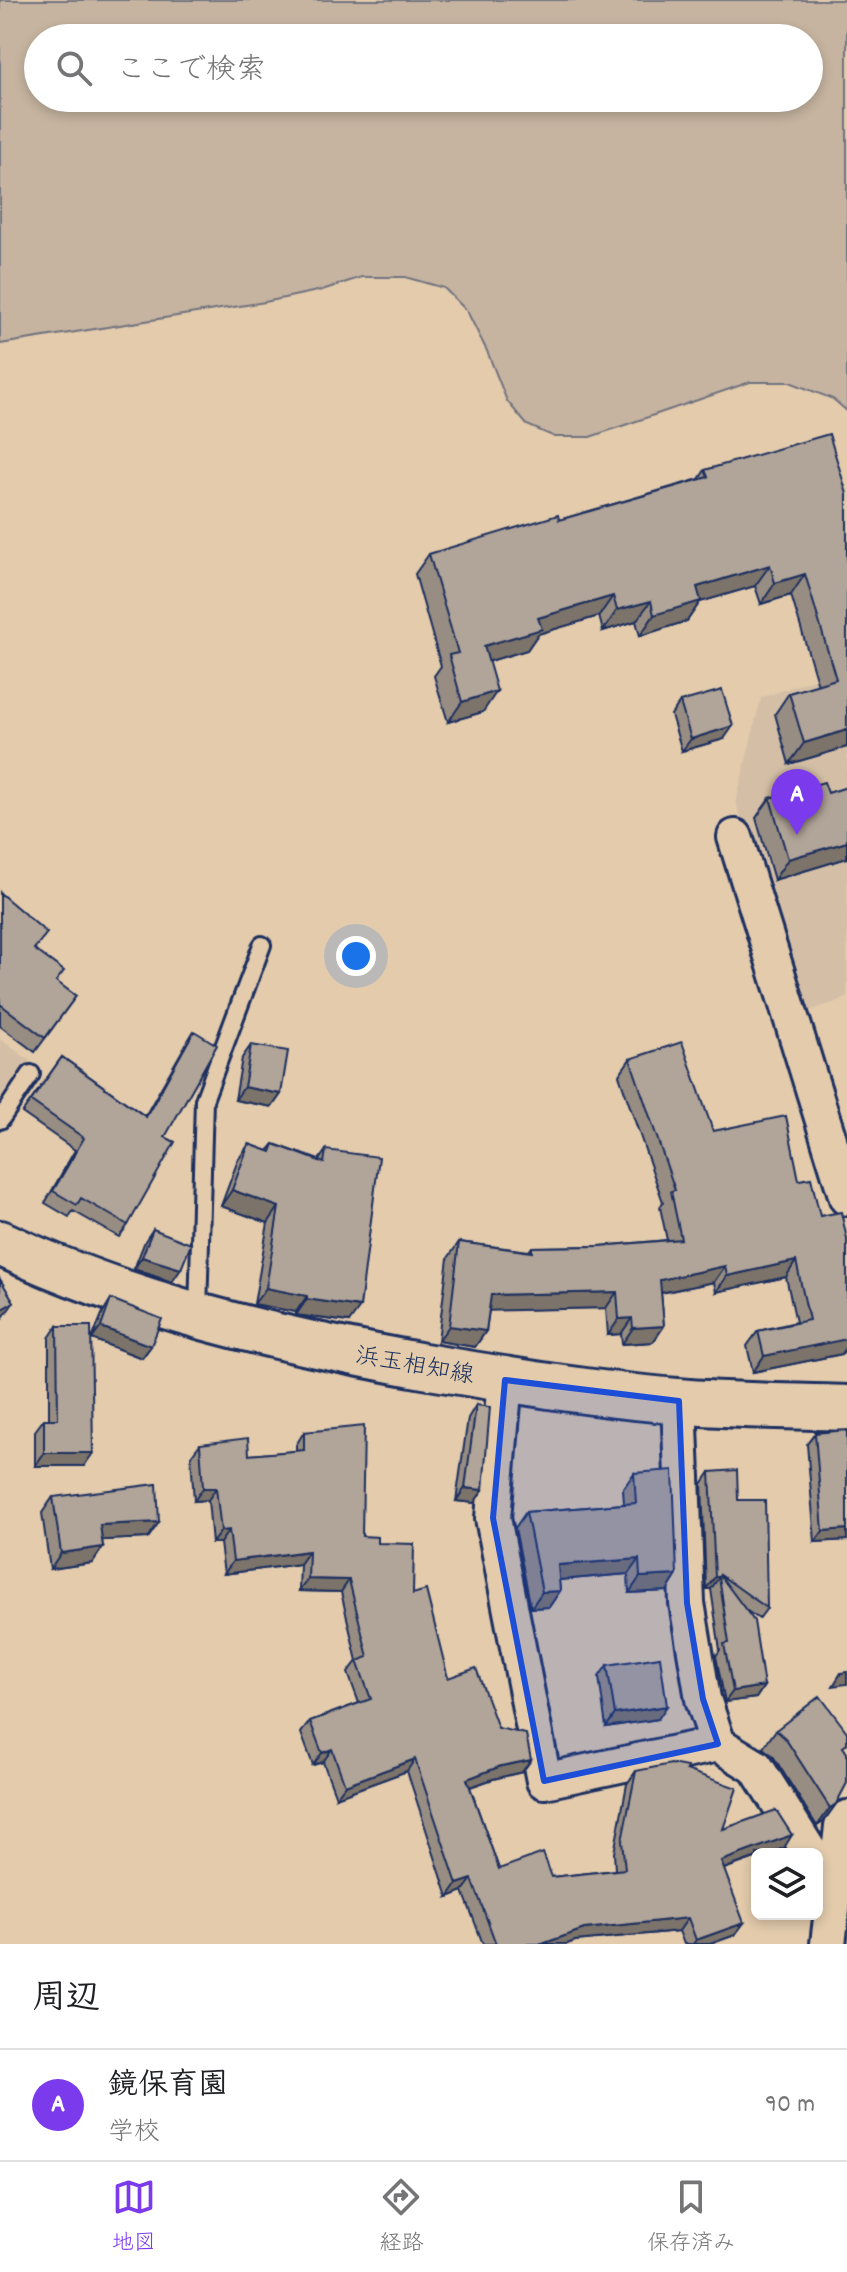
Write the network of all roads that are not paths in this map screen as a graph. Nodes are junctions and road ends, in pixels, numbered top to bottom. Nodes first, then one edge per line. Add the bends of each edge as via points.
1 (735, 837) dead end
2 (262, 945) dead end
3 (31, 1074) dead end
4 (0, 1120) edge
5 (847, 1198) edge
6 (0, 1243) edge
7 (198, 1317) junction
8 (505, 1380) junction
9 (679, 1401) junction
10 (847, 1408) edge
11 (718, 1744) junction
12 (847, 1818) edge
13 (807, 1848) edge
14 (826, 1874) edge
15 (828, 1944) edge

1 - 5 street
2 - 7 lane via 204,1100
3 - 4 lane
6 - 7 main road, 浜玉相知線
7 - 8 main road, 浜玉相知線 via 344,1352
8 - 9 main road, 浜玉相知線
8 - 11 street via 493,1518 544,1781
9 - 10 main road, 浜玉相知線
9 - 11 street via 687,1603 703,1699
11 - 13 street via 756,1767
12 - 14 street
14 - 15 street

